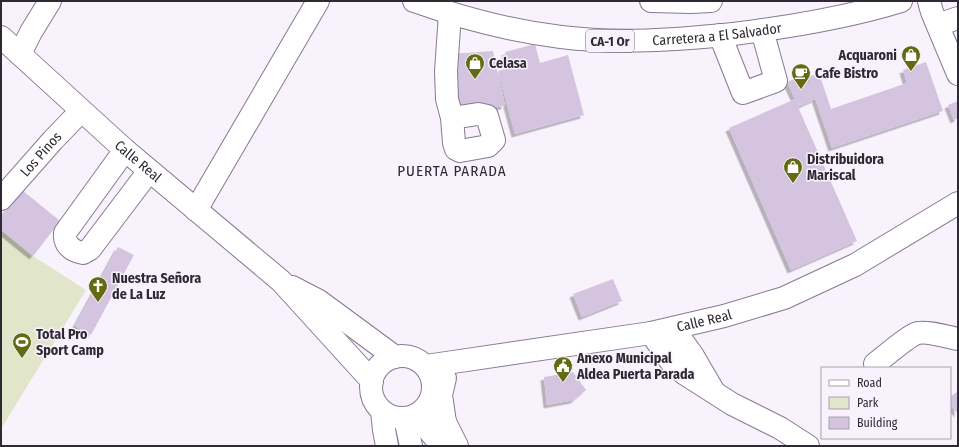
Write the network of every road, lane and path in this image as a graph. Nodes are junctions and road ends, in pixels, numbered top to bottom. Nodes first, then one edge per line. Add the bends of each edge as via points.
1 (50, 1) edge
2 (318, 1) edge
3 (414, 1) edge
4 (651, 1) edge
5 (663, 1) edge
6 (711, 1) edge
7 (901, 1) edge
8 (929, 1) edge
9 (450, 14) junction
10 (948, 21) edge
11 (762, 30) junction
12 (720, 35) junction
13 (1, 37) edge
14 (20, 54) junction
15 (958, 74) edge
16 (81, 111) junction
17 (452, 118) dead end
18 (124, 150) junction
19 (150, 171) junction
20 (1, 199) edge
21 (958, 203) edge
22 (196, 210) junction
23 (280, 281) junction
24 (673, 328) junction
25 (651, 333) junction
26 (958, 339) edge
27 (395, 357) junction
28 (469, 360) junction
29 (876, 364) dead end
30 (426, 366) junction
31 (372, 381) junction
32 (715, 393) junction
33 (431, 400) junction
34 (382, 411) junction
35 (410, 417) junction
36 (445, 422) junction
37 (387, 446) edge
38 (411, 446) edge
39 (442, 446) edge
40 (457, 446) edge
41 (808, 446) edge

1 - 14 main road
2 - 22 main road
3 - 9 main road, Carretera a El Salvador / CA-1 Or
4 - 5 main road
5 - 6 main road
7 - 11 main road, Carretera a El Salvador / CA-1 Or via 830,19
8 - 10 main road
9 - 12 main road, Carretera a El Salvador / CA-1 Or via 561,37 618,41
9 - 17 main road via 446,71 447,99
10 - 15 main road
11 - 12 main road, Carretera a El Salvador / CA-1 Or
11 - 12 main road via 776,81 743,93
13 - 14 main road, Calle Real
14 - 16 main road, Calle Real
16 - 18 main road, Calle Real
16 - 20 main road, Los Pinos
18 - 19 main road, Calle Real
18 - 19 main road via 64,233 64,240 69,247 78,252 88,251
19 - 22 main road, Calle Real
21 - 24 main road, Calle Real via 855,265 784,298
22 - 23 main road, Calle Real
23 - 27 main road, Calle Real via 319,301
23 - 31 main road, Calle Real
24 - 25 main road, Calle Real
24 - 32 main road
25 - 28 main road, Calle Real
25 - 32 main road via 672,363
26 - 29 main road via 917,333
27 - 30 main road via 412,358
27 - 31 main road via 380,366
28 - 30 main road, Calle Real
28 - 36 main road via 446,375 441,395
30 - 33 main road via 433,382
31 - 34 main road via 373,397
32 - 41 main road
33 - 35 main road via 425,409
33 - 36 main road
34 - 35 main road via 390,416
34 - 37 main road
35 - 38 main road
35 - 39 main road
36 - 40 main road

